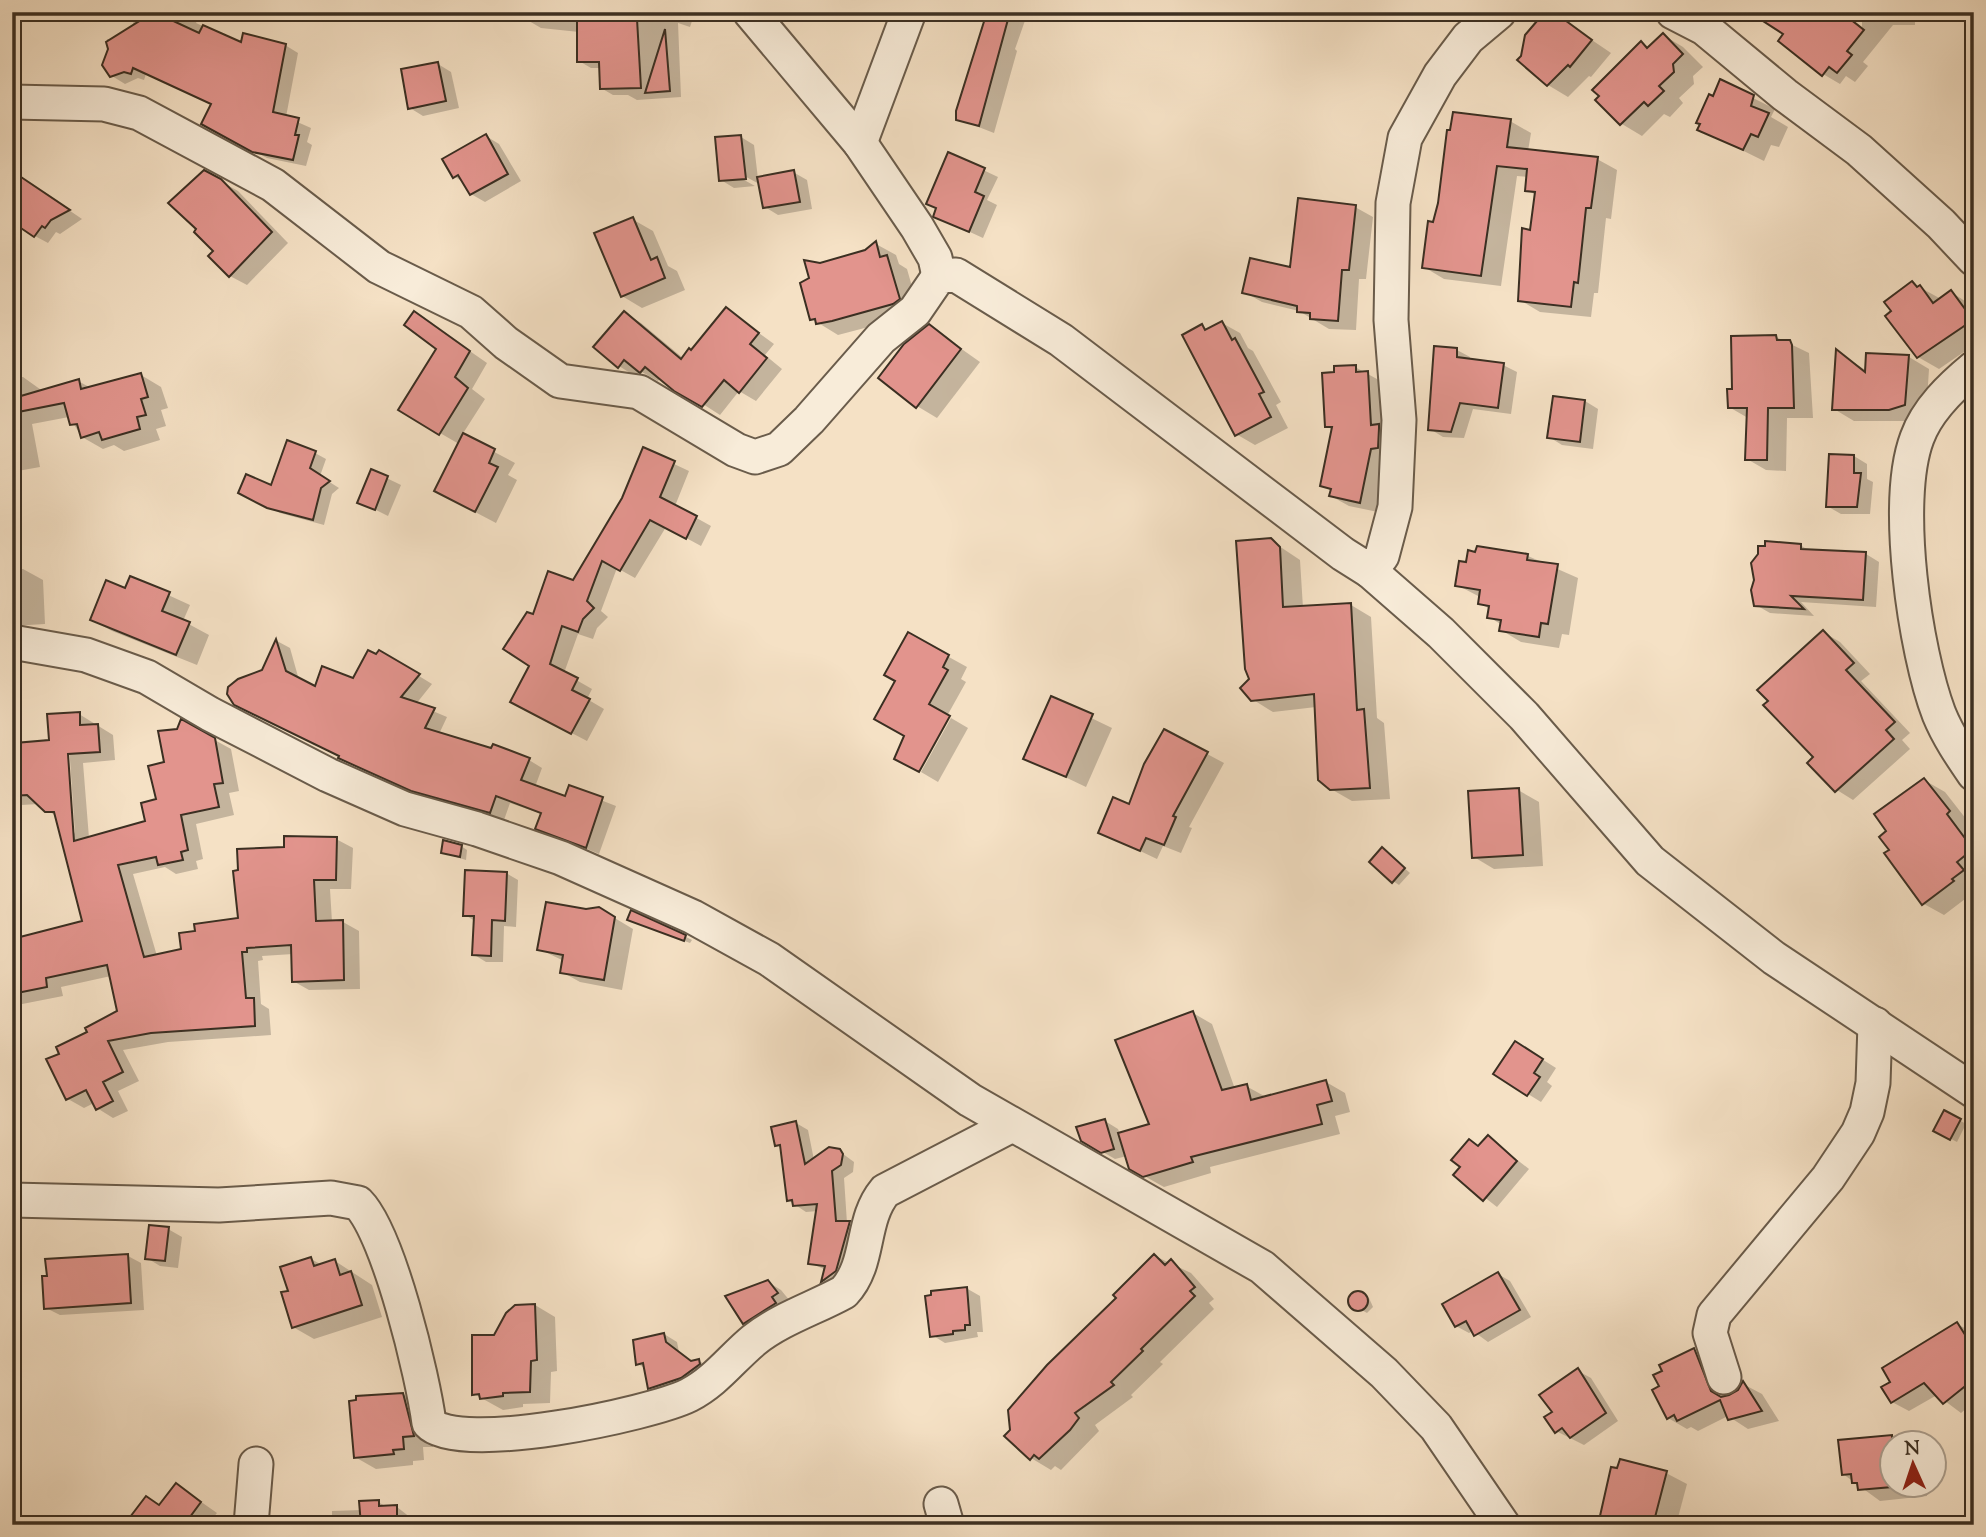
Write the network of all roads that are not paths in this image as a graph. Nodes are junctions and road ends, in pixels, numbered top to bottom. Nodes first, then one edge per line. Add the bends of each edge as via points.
1 (750, 12) edge
2 (909, 12) edge
3 (1499, 12) edge
4 (1673, 12) edge
5 (12, 102) edge
6 (860, 143) junction
7 (1974, 259) edge
8 (939, 276) junction
9 (1974, 368) edge
10 (1370, 571) junction
11 (12, 642) edge
12 (1974, 774) edge
13 (1875, 1024) junction
14 (1974, 1091) edge
15 (1012, 1125) junction
16 (12, 1200) edge
17 (1724, 1377) dead end
18 (256, 1464) dead end
19 (251, 1525) edge
20 (1503, 1525) edge

1 - 6 street
2 - 6 street
3 - 10 street via 1468,38 1440,75 1405,138 1393,216 1391,320 1399,420 1395,507 1382,556
4 - 7 street via 1704,28 1859,150
5 - 8 street via 104,104 139,113 273,185 379,267 471,312 560,381 639,392 755,457 779,449 809,420 881,338 915,311
6 - 8 street via 917,227 935,258
8 - 10 street via 956,275 1061,340
9 - 12 street via 1947,393 1916,439 1907,517 1924,665 1939,714
10 - 13 street via 1441,633 1524,716 1650,861 1765,951
11 - 15 street via 86,655 147,677 266,744 405,809 561,858 694,917 769,959
13 - 14 street
13 - 17 street via 1872,1083 1858,1133 1828,1178 1714,1315 1710,1333
15 - 16 street via 885,1191 874,1203 860,1268 851,1284 754,1340 705,1386 641,1412 516,1433 454,1432 429,1423 421,1376 387,1259 377,1229 358,1203 331,1199 219,1205
15 - 20 street via 1262,1267 1384,1373 1436,1427
18 - 19 street

